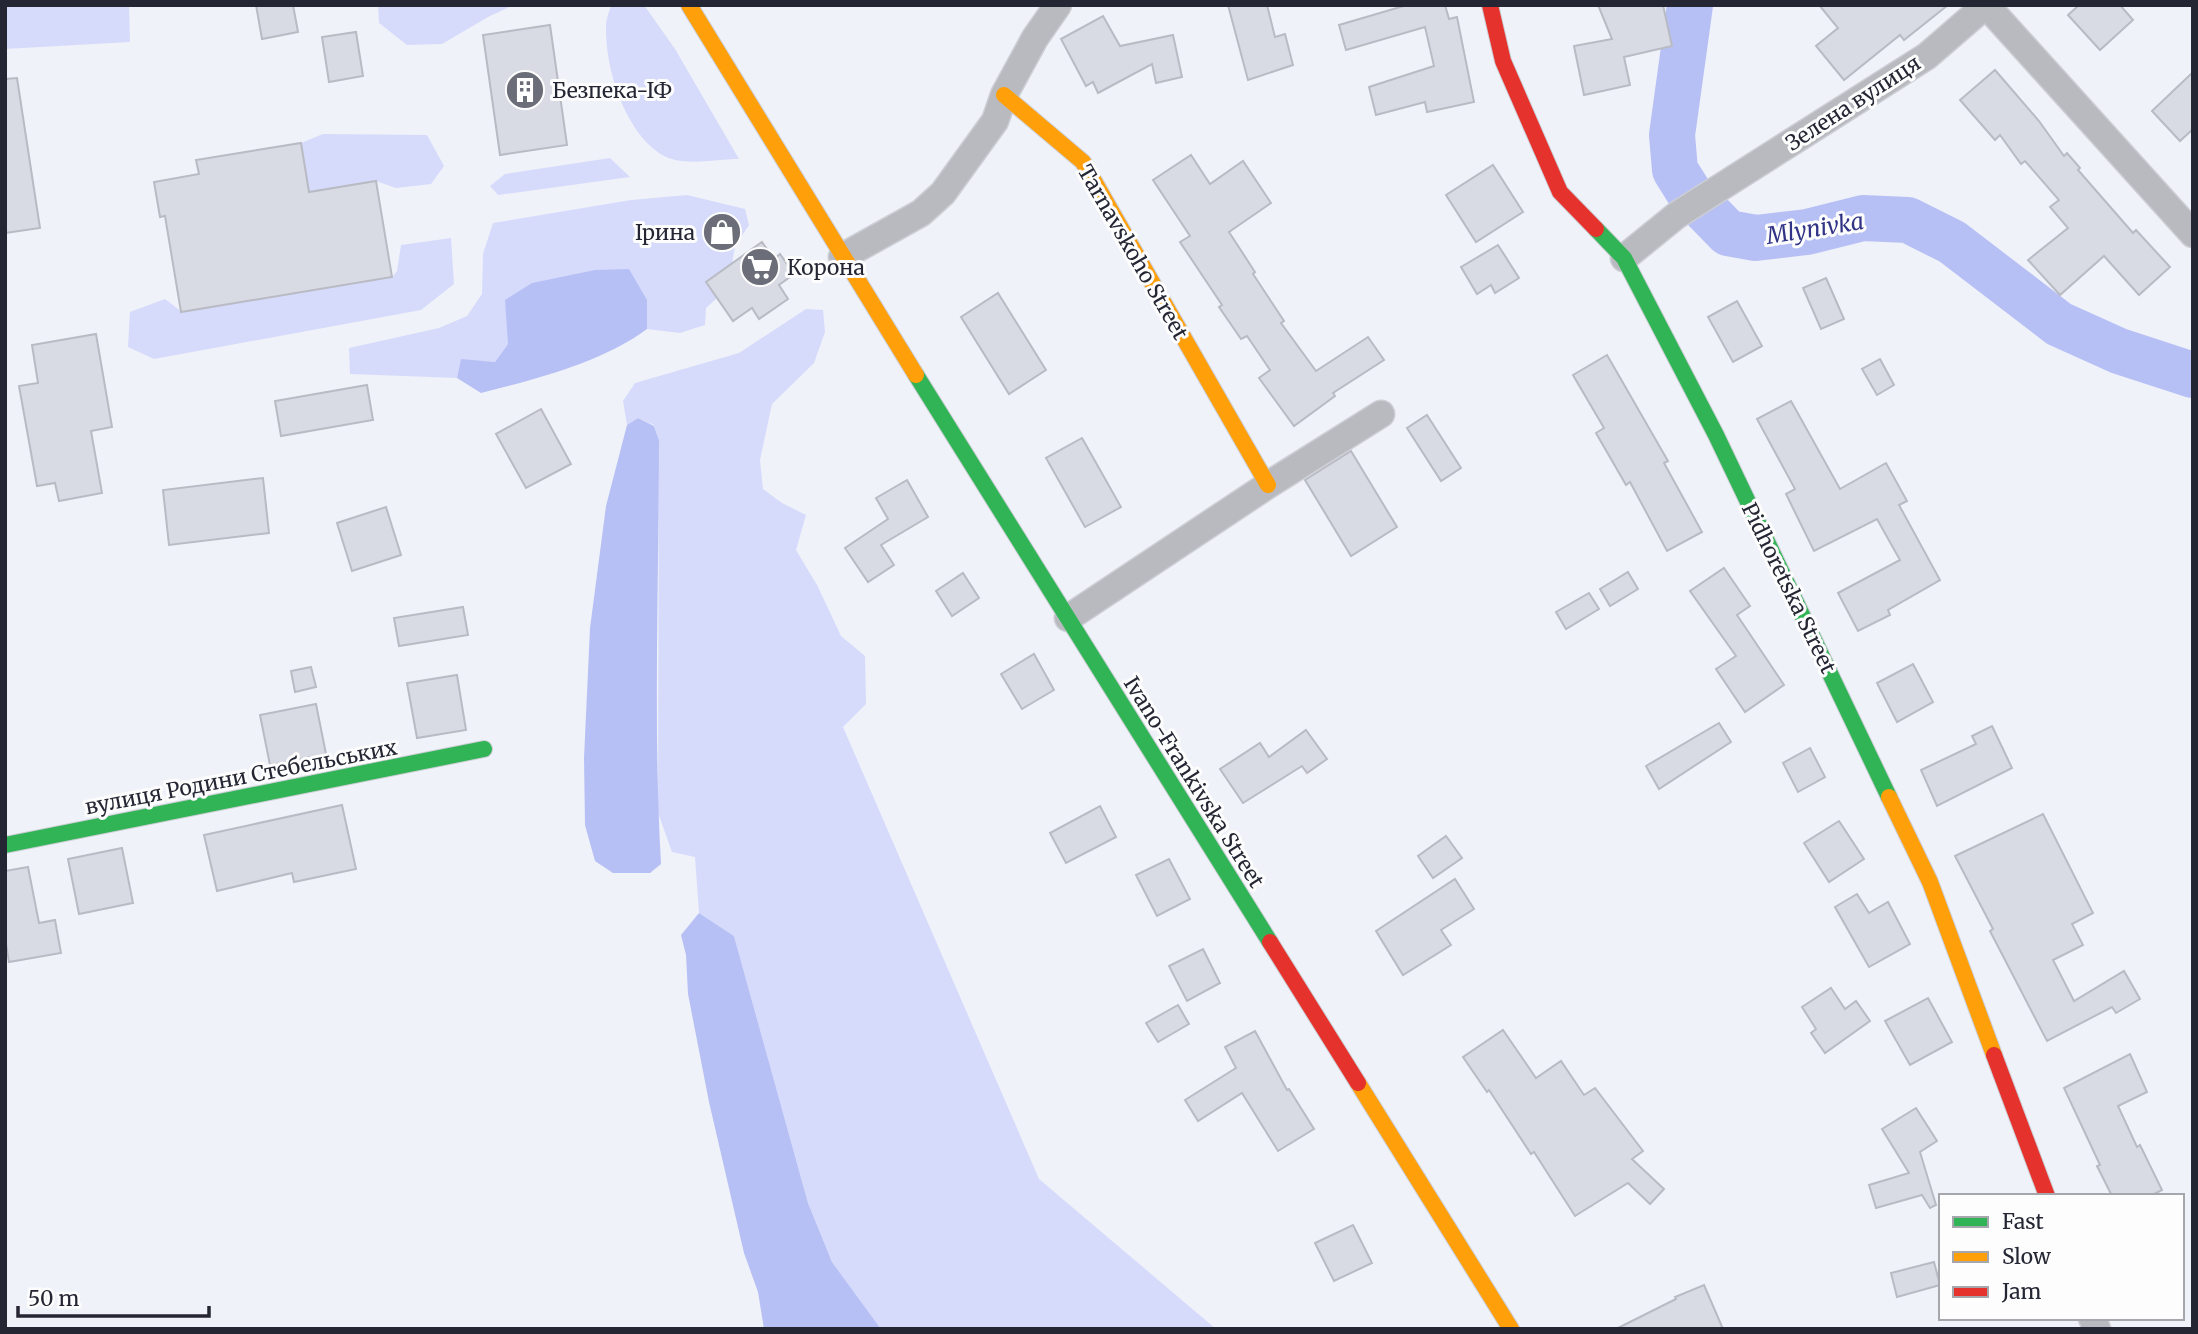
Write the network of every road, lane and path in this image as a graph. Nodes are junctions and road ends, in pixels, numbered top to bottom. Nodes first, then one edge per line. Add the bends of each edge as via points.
1 (689, 5) edge
2 (1058, 5) edge
3 (1490, 5) edge
4 (1986, 5) edge
5 (1004, 95) junction
6 (2193, 234) edge
7 (842, 257) junction
8 (1623, 258) junction
9 (1381, 414) dead end
10 (1268, 485) junction
11 (1068, 618) junction
12 (484, 749) dead end
13 (5, 845) edge
14 (2045, 1194) edge
15 (1511, 1329) edge

1 - 7 street, Ivano-Frankivska Street
2 - 5 street
3 - 8 street, Pidhoretska Street via 1503,61 1560,192
4 - 6 street
4 - 8 street, Зелена вулиця via 1927,56 1677,215
5 - 7 street via 995,121 943,193 921,214
5 - 10 street, Tarnavskoho Street via 1083,162
7 - 11 street, Ivano-Frankivska Street
8 - 14 street, Pidhoretska Street via 1716,435 1930,882
9 - 10 street
10 - 11 street
11 - 15 street, Ivano-Frankivska Street
12 - 13 street, вулиця Родини Стебельських

